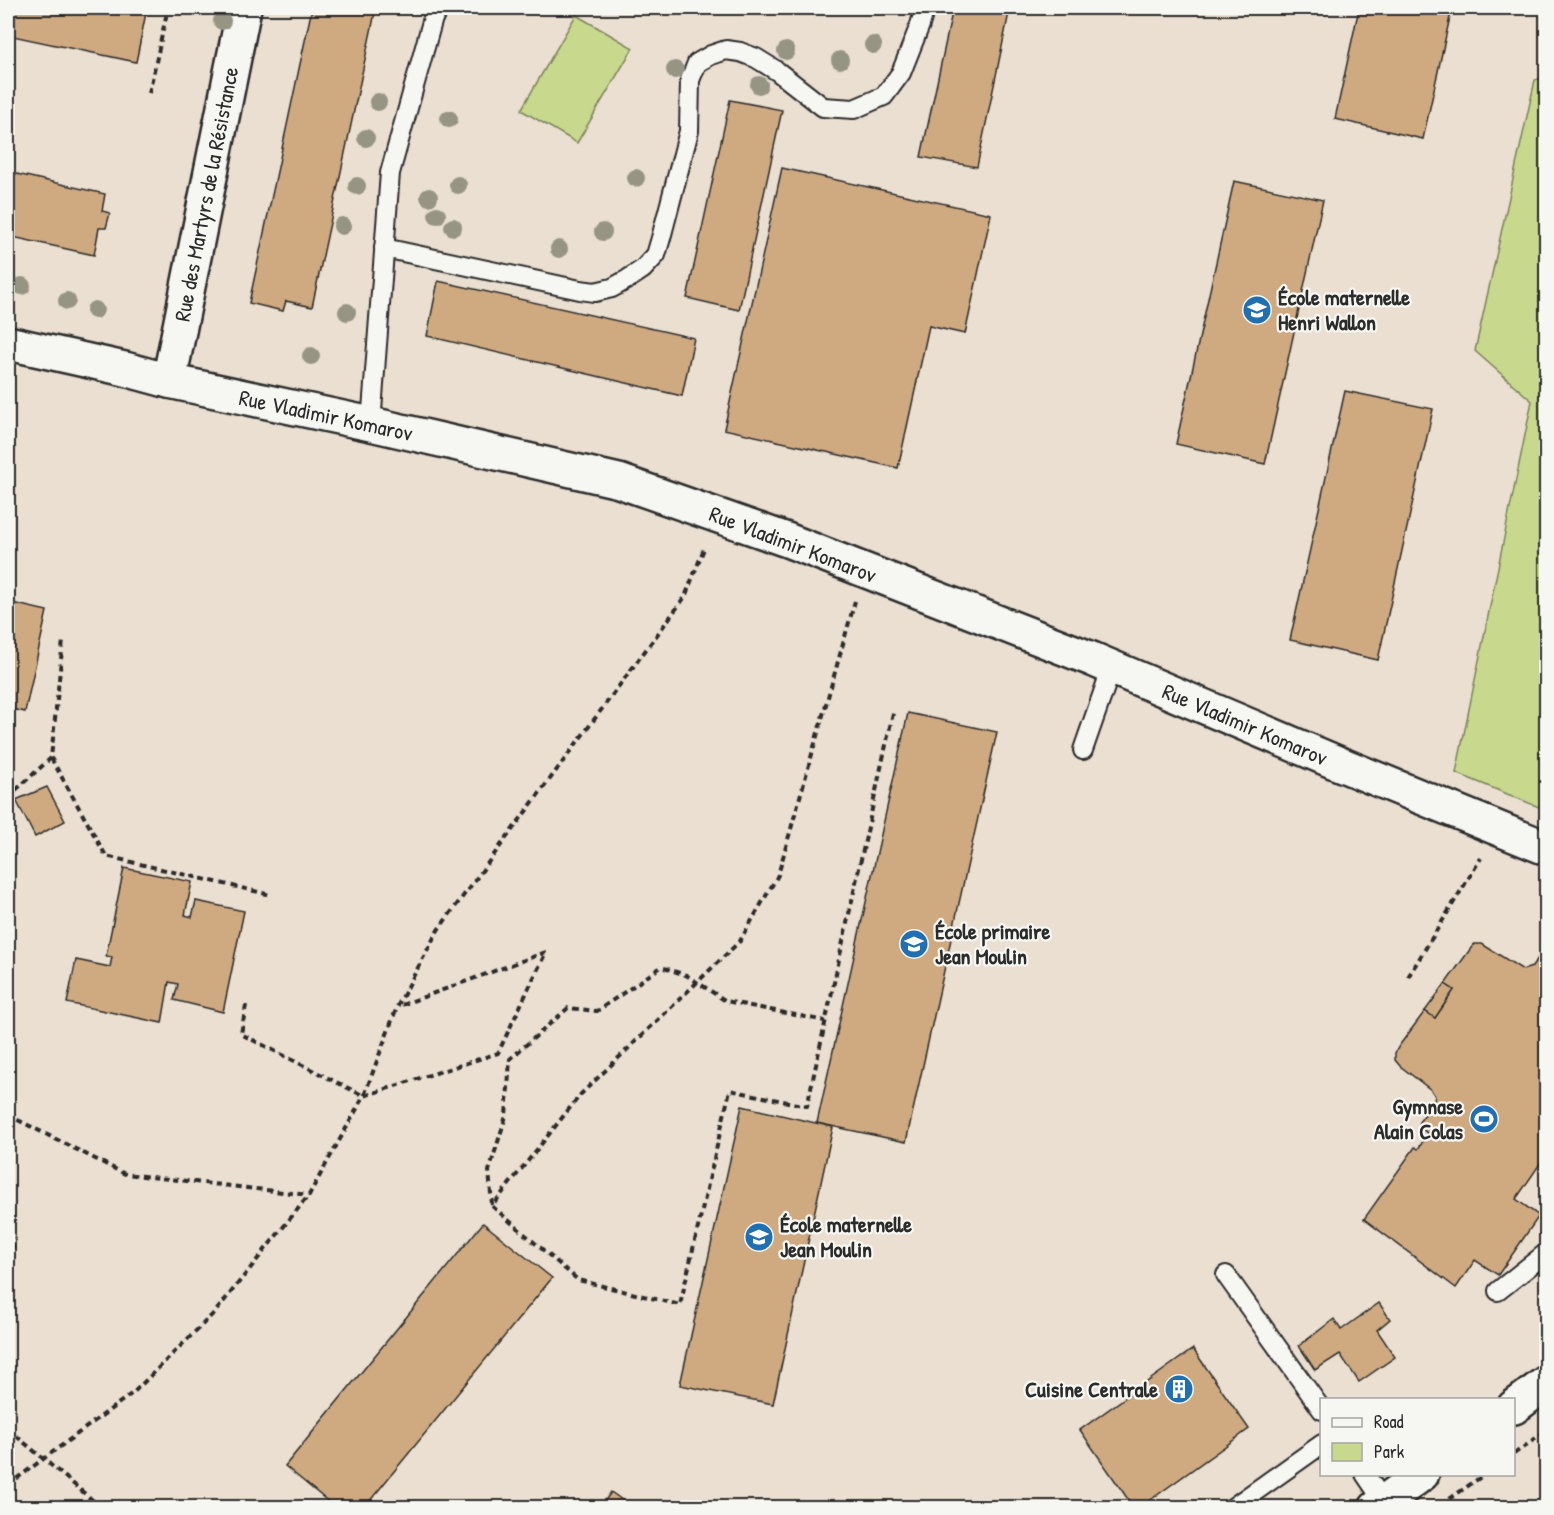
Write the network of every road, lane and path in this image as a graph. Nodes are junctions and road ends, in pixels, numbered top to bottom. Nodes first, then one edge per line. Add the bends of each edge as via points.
1 (168, 8) edge
2 (244, 8) edge
3 (441, 8) edge
4 (925, 8) edge
5 (149, 93) dead end
6 (384, 248) junction
7 (8, 343) edge
8 (170, 381) junction
9 (371, 424) junction
10 (706, 545) dead end
11 (864, 571) junction
12 (63, 640) dead end
13 (1112, 667) junction
14 (893, 713) dead end
15 (1083, 750) dead end
16 (51, 758) junction
17 (8, 797) edge
18 (1499, 829) junction
19 (1546, 849) edge
20 (271, 895) dead end
21 (1408, 977) dead end
22 (697, 982) junction
23 (246, 1005) dead end
24 (397, 1007) junction
25 (825, 1021) junction
26 (364, 1096) junction
27 (8, 1115) edge
28 (309, 1195) junction
29 (492, 1206) junction
30 (8, 1223) edge
31 (1546, 1253) edge
32 (1226, 1275) dead end
33 (1498, 1291) dead end
34 (8, 1314) edge
35 (1546, 1383) edge
36 (1515, 1406) edge
37 (1320, 1407) edge
38 (8, 1429) edge
39 (1546, 1431) edge
40 (1320, 1445) edge
41 (1515, 1453) edge
42 (44, 1459) junction
43 (1366, 1476) edge
44 (1419, 1476) edge
45 (1482, 1476) edge
46 (8, 1485) edge
47 (90, 1498) junction
48 (1380, 1505) edge
49 (84, 1508) edge
50 (101, 1508) edge
51 (1232, 1508) edge
52 (1438, 1508) edge

1 - 5 path
2 - 8 street, Rue des Martyrs de la Résistance
3 - 6 lane via 434,18 390,172
4 - 6 lane via 901,73 884,96 854,110 823,107 777,71 740,52 726,50 698,63 690,80 688,131 656,255 643,269 612,288 580,290
6 - 9 lane
7 - 8 street, Rue Vladimir Komarov
8 - 9 street, Rue Vladimir Komarov
9 - 11 street, Rue Vladimir Komarov via 619,481
10 - 24 path via 685,597 438,930
11 - 13 street, Rue Vladimir Komarov
11 - 22 path via 778,875 740,941
12 - 16 path
13 - 15 lane
13 - 18 street, Rue Vladimir Komarov
14 - 25 path
16 - 17 path
16 - 20 path via 106,856
18 - 19 street, Rue Vladimir Komarov
18 - 21 path
22 - 25 path via 726,1001
22 - 29 path via 581,1094
22 - 29 path via 661,967 597,1011 568,1008 510,1059 506,1116 489,1171
23 - 26 path via 241,1034
24 - 26 path
24 - 26 path via 546,952 498,1053
25 - 29 path via 807,1106 730,1090 680,1305 578,1280
26 - 28 path
27 - 28 path via 124,1174
28 - 42 path via 216,1311 134,1392
30 - 34 path via 13,1246
31 - 33 lane
32 - 37 lane
35 - 36 street
38 - 42 path
39 - 41 path
40 - 51 lane
42 - 46 path
42 - 47 path
43 - 48 lane
44 - 48 street
45 - 52 path
47 - 49 path
47 - 50 path

